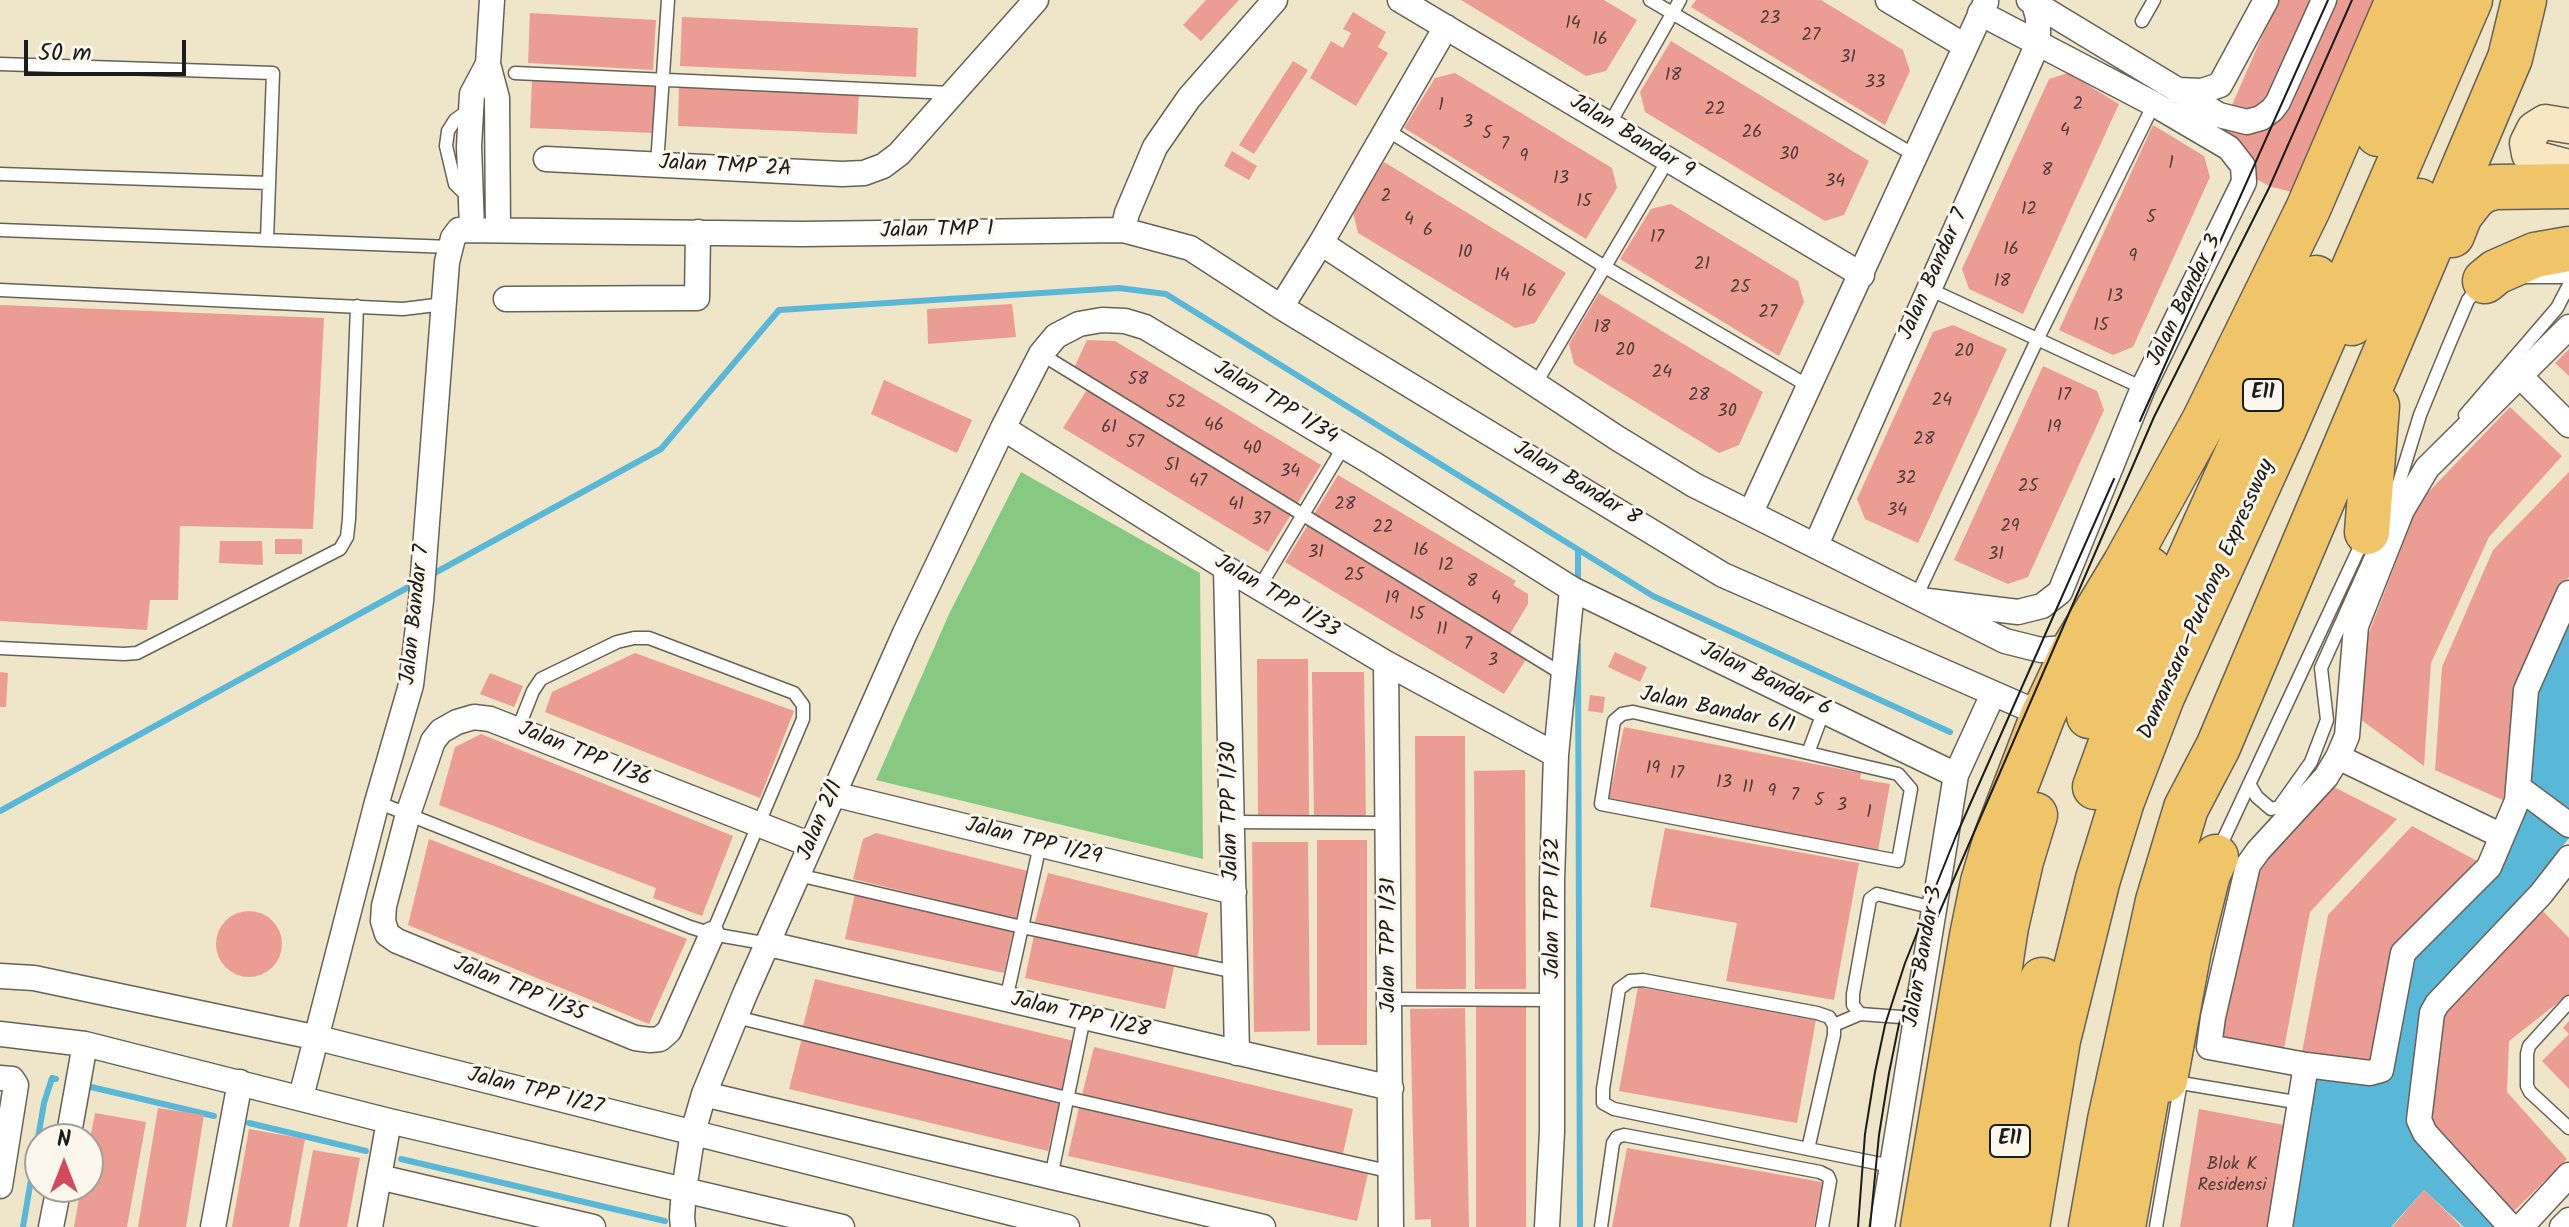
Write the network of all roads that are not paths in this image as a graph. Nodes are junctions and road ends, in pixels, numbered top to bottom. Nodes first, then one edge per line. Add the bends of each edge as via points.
1 (492, 0) edge
2 (668, 0) edge
3 (1036, 0) edge
4 (1275, 0) edge
5 (1400, 0) edge
6 (1650, 0) edge
7 (1680, 0) edge
8 (1888, 0) edge
9 (2154, 0) edge
10 (2266, 0) edge
11 (2324, 0) edge
12 (2398, 0) edge
13 (2436, 0) edge
14 (2470, 0) edge
15 (2513, 0) edge
16 (2524, 0) edge
17 (2031, 1) edge
18 (1983, 7) edge
19 (1672, 14) junction
20 (2142, 21) dead end
21 (1446, 27) junction
22 (2038, 43) junction
23 (1965, 46) junction
24 (0, 64) edge
25 (488, 64) junction
26 (515, 73) dead end
27 (663, 80) junction
28 (2177, 90) junction
29 (954, 93) junction
30 (2154, 104) junction
31 (1609, 125) junction
32 (2569, 126) edge
33 (1387, 130) junction
34 (1916, 156) junction
35 (546, 159) dead end
36 (1668, 160) junction
37 (657, 165) junction
38 (2569, 167) edge
39 (0, 174) edge
40 (269, 183) junction
41 (2569, 186) edge
42 (472, 229) junction
43 (0, 230) edge
44 (498, 230) junction
45 (1123, 230) junction
46 (698, 232) junction
47 (267, 240) junction
48 (1321, 243) junction
49 (451, 247) junction
50 (2569, 249) edge
51 (1605, 267) junction
52 (1862, 275) junction
53 (2569, 277) edge
54 (2485, 281) junction
55 (2569, 285) edge
56 (1929, 289) junction
57 (0, 290) edge
58 (506, 299) dead end
59 (444, 304) junction
60 (357, 306) junction
61 (1281, 307) junction
62 (2569, 327) edge
63 (2038, 338) junction
64 (1041, 354) junction
65 (2520, 376) junction
66 (1536, 383) junction
67 (1810, 387) junction
68 (2143, 388) junction
69 (2377, 406) junction
70 (2204, 421) junction
71 (2569, 425) edge
72 (1003, 428) junction
73 (2284, 429) junction
74 (1344, 446) junction
75 (2331, 484) junction
76 (1751, 512) junction
77 (1303, 514) junction
78 (2367, 532) junction
79 (1816, 545) junction
80 (2125, 564) junction
81 (1226, 568) junction
82 (1259, 588) junction
83 (1572, 589) junction
84 (2568, 595) edge
85 (1922, 598) junction
86 (2075, 647) junction
87 (0, 648) edge
88 (1386, 663) junction
89 (1564, 675) junction
90 (1993, 694) junction
91 (1824, 710) junction
92 (2043, 715) junction
93 (518, 729) junction
94 (2218, 747) junction
95 (1808, 753) junction
96 (1556, 755) junction
97 (2338, 757) junction
98 (1956, 775) junction
99 (2249, 784) junction
100 (2521, 790) junction
101 (2093, 791) junction
102 (833, 794) junction
103 (377, 802) junction
104 (408, 814) junction
105 (1233, 822) junction
106 (1389, 823) junction
107 (759, 825) junction
108 (2569, 825) edge
109 (2502, 836) junction
110 (811, 845) junction
111 (1040, 845) junction
112 (2216, 857) junction
113 (2569, 858) edge
114 (798, 875) junction
115 (1234, 892) junction
116 (1934, 908) junction
117 (1022, 927) junction
118 (712, 934) junction
119 (769, 944) junction
120 (2203, 948) dead end
121 (1235, 972) junction
122 (0, 976) edge
123 (1390, 999) junction
124 (1006, 1000) junction
125 (1553, 1000) junction
126 (2569, 1002) edge
127 (1860, 1014) junction
128 (736, 1017) junction
129 (1084, 1018) junction
130 (1915, 1018) junction
131 (1834, 1025) junction
132 (0, 1034) edge
133 (2389, 1037) junction
134 (318, 1038) junction
135 (85, 1044) junction
136 (2426, 1044) junction
137 (1237, 1053) junction
138 (2306, 1065) junction
139 (2184, 1068) dead end
140 (8, 1080) edge
141 (240, 1082) junction
142 (2181, 1083) junction
143 (1391, 1088) junction
144 (704, 1094) junction
145 (301, 1097) junction
146 (1067, 1098) junction
147 (2301, 1103) junction
148 (389, 1121) junction
149 (71, 1123) edge
150 (2569, 1128) edge
151 (693, 1132) junction
152 (2139, 1137) junction
153 (1808, 1149) junction
154 (1891, 1166) junction
155 (1392, 1172) junction
156 (2569, 1175) edge
157 (379, 1177) junction
158 (1051, 1177) junction
159 (0, 1186) edge
160 (684, 1190) junction
161 (2569, 1192) edge
162 (56, 1203) edge
163 (2569, 1220) edge
164 (51, 1227) edge
165 (213, 1227) edge
166 (370, 1227) edge
167 (593, 1227) edge
168 (683, 1227) edge
169 (842, 1227) edge
170 (1067, 1227) edge
171 (1263, 1227) edge
172 (1391, 1227) edge
173 (1547, 1227) edge
174 (1601, 1227) edge
175 (1822, 1227) edge
176 (1882, 1227) edge
177 (1923, 1227) edge
178 (1960, 1227) edge
179 (1997, 1227) edge
180 (2027, 1227) edge
181 (2091, 1227) edge
182 (2123, 1227) edge
183 (2156, 1227) edge
184 (2280, 1227) edge
185 (2511, 1227) edge
186 (2521, 1227) edge
187 (2536, 1227) edge
188 (2562, 1227) edge

1 - 25 street
2 - 27 lane
3 - 29 street, Jalan TMP 2A
4 - 45 street via 1189,98 1155,147
5 - 21 street, Jalan Bandar 9
6 - 19 lane
7 - 19 lane
8 - 23 street
9 - 20 lane
10 - 28 street via 2220,85
11 - 28 street via 2278,102 2261,118 2247,122 2219,115
12 - 70 highway via 2308,209
13 - 101 highway, Damansara–Puchong Expressway / E11 via 2128,696
14 - 73 highway, Damansara–Puchong Expressway / E11
15 - 73 highway via 2387,269
16 - 75 highway via 2510,58
17 - 22 street, Jalan Bandar 7 via 2038,18
17 - 28 street
18 - 22 street, Jalan Bandar 3
18 - 23 street
19 - 31 lane
19 - 34 lane
21 - 31 street, Jalan Bandar 9
21 - 33 street
22 - 30 street, Jalan Bandar 3
22 - 56 street, Jalan Bandar 7
23 - 34 street
24 - 40 lane via 273,73
25 - 42 street via 472,94
25 - 44 street via 497,98
26 - 27 lane
27 - 29 lane
27 - 37 lane
29 - 37 street, Jalan TMP 2A via 899,154 864,173
30 - 63 lane
30 - 68 street, Jalan Bandar 3 via 2229,148 2243,166 2244,182
31 - 36 street, Jalan Bandar 9
32 - 38 main road via 2545,122 2527,143 2529,154
33 - 48 street
33 - 51 lane
34 - 52 street
35 - 37 street, Jalan TMP 2A
36 - 51 lane
36 - 52 street, Jalan Bandar 9
39 - 40 lane
40 - 47 lane
41 - 69 highway via 2495,187 2474,197 2460,215
42 - 44 street, Jalan TMP 1
42 - 49 street via 459,230
43 - 47 lane
44 - 46 street, Jalan TMP 1
45 - 46 street, Jalan TMP 1
45 - 61 street, Jalan Bandar 8 via 1190,248
46 - 58 street via 697,298
47 - 49 lane
48 - 61 street
48 - 66 street
49 - 59 street, Jalan Bandar 7
50 - 54 highway via 2535,255
51 - 66 lane
51 - 67 lane
52 - 67 street
53 - 54 lane
54 - 78 lane via 2468,300 2420,415 2399,483
55 - 99 lane via 2557,308 2435,450 2378,541 2321,668 2327,720 2311,762 2279,807 2271,809
56 - 63 lane
56 - 79 street, Jalan Bandar 7
57 - 60 lane
59 - 60 lane via 403,309
59 - 103 street, Jalan Bandar 7 via 416,653
60 - 87 lane via 349,519 340,549 137,653
61 - 90 street, Jalan Bandar 8 via 1723,575
62 - 65 street
63 - 68 lane
63 - 85 lane
64 - 72 street, Jalan TPP 1/34
64 - 74 street, Jalan TPP 1/34 via 1056,336 1079,324 1125,321 1145,327
64 - 77 lane
65 - 71 street
65 - 97 street via 2427,468 2402,510 2356,626 2347,736
66 - 76 street via 1694,485
67 - 76 street
68 - 85 street, Jalan Bandar 3 via 2060,592 2042,606 2018,612
69 - 75 highway
69 - 78 highway
70 - 80 highway
70 - 101 highway via 2170,525 2130,609 2082,735 2081,751
72 - 81 street, Jalan TPP 1/33
72 - 102 street, Jalan 2/1
73 - 180 highway, Damansara–Puchong Expressway / E11 via 2162,697 2122,801 2058,1040
74 - 77 lane
74 - 83 street, Jalan TPP 1/34
75 - 94 highway
76 - 79 street
77 - 82 lane
77 - 89 lane
78 - 99 lane
79 - 85 street
80 - 86 highway
80 - 178 highway via 2021,861
81 - 82 street, Jalan TPP 1/33
81 - 105 street, Jalan TPP 1/30
82 - 88 street, Jalan TPP 1/33
83 - 89 street, Jalan TPP 1/32
83 - 91 street, Jalan Bandar 6
84 - 100 street via 2526,690
85 - 86 street via 2022,647
86 - 92 highway
88 - 96 street, Jalan TPP 1/33
88 - 106 street, Jalan TPP 1/31
89 - 96 street, Jalan TPP 1/32
90 - 92 street, Jalan Bandar 8
90 - 98 street, Jalan Bandar 3
91 - 95 lane
91 - 98 street, Jalan Bandar 6
92 - 177 highway via 1983,882
93 - 104 street, Jalan TPP 1/36 via 474,717 441,731
93 - 107 street, Jalan TPP 1/36
93 - 107 lane via 541,679 634,638 649,638 782,687 803,705 803,719
94 - 152 highway
94 - 181 highway via 2186,808 2158,901
95 - 95 lane, Jalan Bandar 6/1 via 1898,774 1911,789 1898,861 1601,804 1614,721 1622,714 1633,712
96 - 125 street, Jalan TPP 1/32
97 - 109 street
97 - 138 street via 2248,865 2209,1047
98 - 116 street, Jalan Bandar 3
99 - 112 lane
100 - 108 street
100 - 109 street
101 - 179 highway, Damansara–Puchong Expressway / E11 via 2023,1054
102 - 110 street, Jalan 2/1
102 - 111 street, Jalan TPP 1/29
103 - 104 lane
103 - 134 street, Jalan Bandar 7
104 - 118 lane
104 - 118 street, Jalan TPP 1/35 via 384,906 387,934 635,1038 660,1039 669,1031
105 - 106 lane
105 - 115 street, Jalan TPP 1/30
106 - 123 street, Jalan TPP 1/31
107 - 110 street, Jalan TPP 1/36
107 - 118 lane
109 - 133 street via 2489,867 2403,953
110 - 114 street, Jalan 2/1
111 - 115 street, Jalan TPP 1/29
111 - 117 lane
112 - 120 lane
112 - 152 highway via 2189,950 2159,1108
113 - 136 street via 2437,1004
114 - 117 lane
114 - 119 street, Jalan 2/1
115 - 121 street, Jalan TPP 1/30
116 - 127 lane via 1877,894 1870,899 1853,994
116 - 130 street, Jalan Bandar 3
117 - 121 lane
117 - 124 lane
118 - 119 lane
119 - 124 street, Jalan TPP 1/28
119 - 128 street, Jalan 2/1
121 - 137 street, Jalan TPP 1/30
122 - 134 street, Jalan TPP 1/27 via 34,978
123 - 125 lane
123 - 143 street, Jalan TPP 1/31
124 - 129 street, Jalan TPP 1/28
125 - 173 street, Jalan TPP 1/32
126 - 150 lane via 2529,1046 2527,1086
127 - 130 lane
127 - 131 lane
128 - 144 street, Jalan 2/1
128 - 146 lane
129 - 137 street, Jalan TPP 1/28
129 - 146 lane
130 - 154 street, Jalan Bandar 3
131 - 153 lane
131 - 153 lane via 1817,1013 1643,980 1619,989 1603,1103
132 - 135 street
133 - 136 street
133 - 138 street via 2381,1070
134 - 145 street, Jalan Bandar 7
134 - 151 street, Jalan TPP 1/27
135 - 141 street
135 - 149 street
136 - 185 street via 2419,1120 2425,1133
137 - 143 street, Jalan TPP 1/28
138 - 147 street
139 - 142 lane
140 - 159 street
141 - 145 street
141 - 165 street
142 - 147 lane
142 - 183 lane
143 - 155 street, Jalan TPP 1/31
144 - 151 street, Jalan 2/1
144 - 158 street
145 - 148 street
146 - 155 lane
146 - 158 lane
147 - 184 street
148 - 157 street
148 - 160 street
151 - 160 street, Jalan 2/1
151 - 170 street, Jalan TPP 1/27
152 - 182 highway
153 - 154 lane
154 - 176 street, Jalan Bandar 3
155 - 172 street, Jalan TPP 1/31
156 - 186 street
157 - 166 street
157 - 167 street
158 - 171 street
160 - 168 street, Jalan 2/1
160 - 169 street
161 - 187 lane
162 - 164 street
163 - 188 street
174 - 175 lane via 1613,1143 1624,1135 1820,1172 1830,1181

